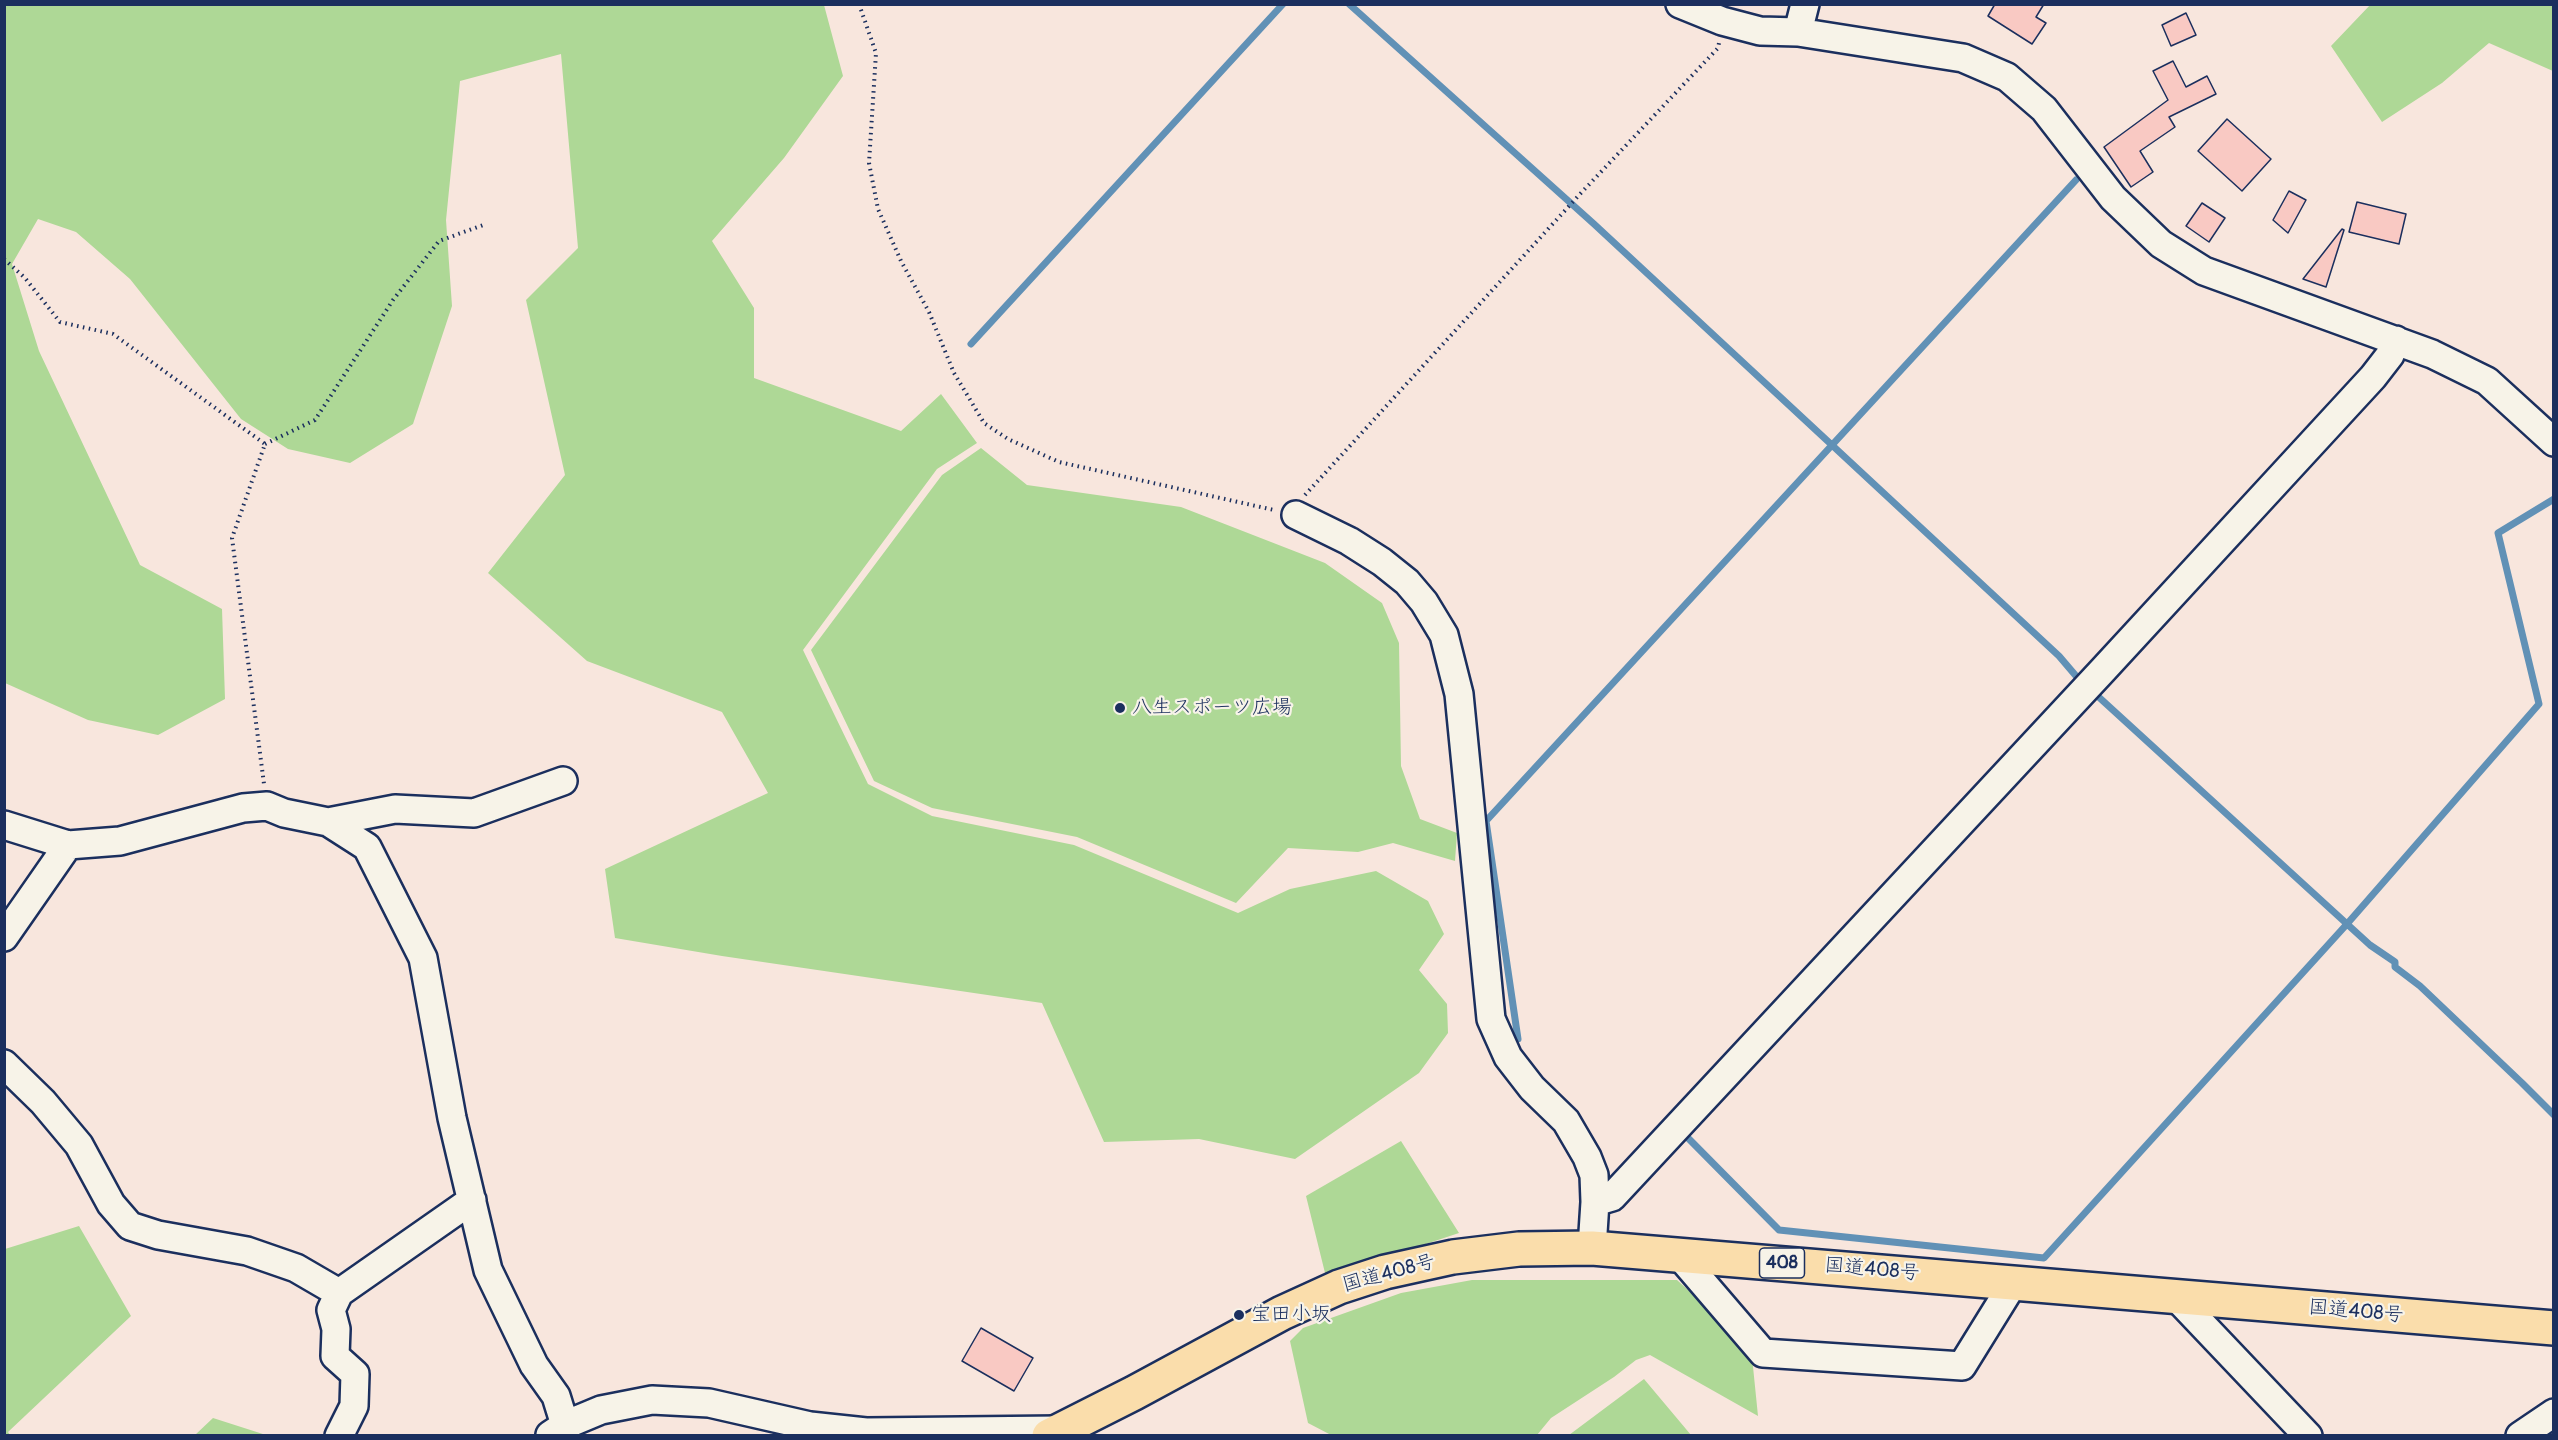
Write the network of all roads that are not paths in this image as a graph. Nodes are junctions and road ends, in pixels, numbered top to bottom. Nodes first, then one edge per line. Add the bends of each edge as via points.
1 (1680, 4) edge
2 (1805, 4) edge
3 (1798, 32) junction
4 (2396, 340) junction
5 (2553, 442) edge
6 (1296, 515) road end
7 (563, 781) dead end
8 (328, 822) junction
9 (4, 825) edge
10 (68, 845) junction
11 (4, 937) edge
12 (4, 1064) edge
13 (472, 1200) junction
14 (1595, 1202) junction
15 (1592, 1248) junction
16 (1679, 1255) junction
17 (2014, 1281) junction
18 (339, 1293) junction
19 (2176, 1297) junction
20 (2553, 1328) edge
21 (2553, 1413) edge
22 (557, 1430) edge
23 (1056, 1434) edge
24 (339, 1436) edge
25 (2308, 1436) edge
26 (2520, 1436) edge

1 - 3 street via 1760,32
2 - 3 street
3 - 4 street via 1963,58 2007,76 2044,109 2113,198 2161,244 2204,271
4 - 5 street via 2487,381
4 - 14 street via 2373,377 2103,670 1612,1197
6 - 14 street via 1349,541 1399,576 1424,602 1444,635 1459,694 1491,1019 1508,1057 1532,1088 1566,1121 1587,1157 1594,1175
7 - 8 street via 474,813 395,809
8 - 10 street via 267,806 243,808 120,841
8 - 13 street via 367,847 423,958 452,1118
9 - 10 street
10 - 11 street
12 - 18 street via 79,1145 111,1204 130,1226 247,1251 296,1268
13 - 18 street
13 - 22 street via 488,1270 534,1365 556,1396
14 - 15 street
15 - 16 highway, 国道408号 / 408
15 - 23 highway, 国道408号 / 408 via 1519,1249 1453,1257 1339,1287 1282,1313
16 - 17 highway, 国道408号 / 408
16 - 17 street via 1763,1353 1962,1366
17 - 19 highway, 国道408号 / 408
18 - 24 street via 331,1310 336,1329 335,1356 355,1374 354,1406
19 - 20 highway, 国道408号 / 408
19 - 25 street
21 - 26 street
22 - 23 street via 600,1410 652,1400 709,1403 810,1426 866,1432

